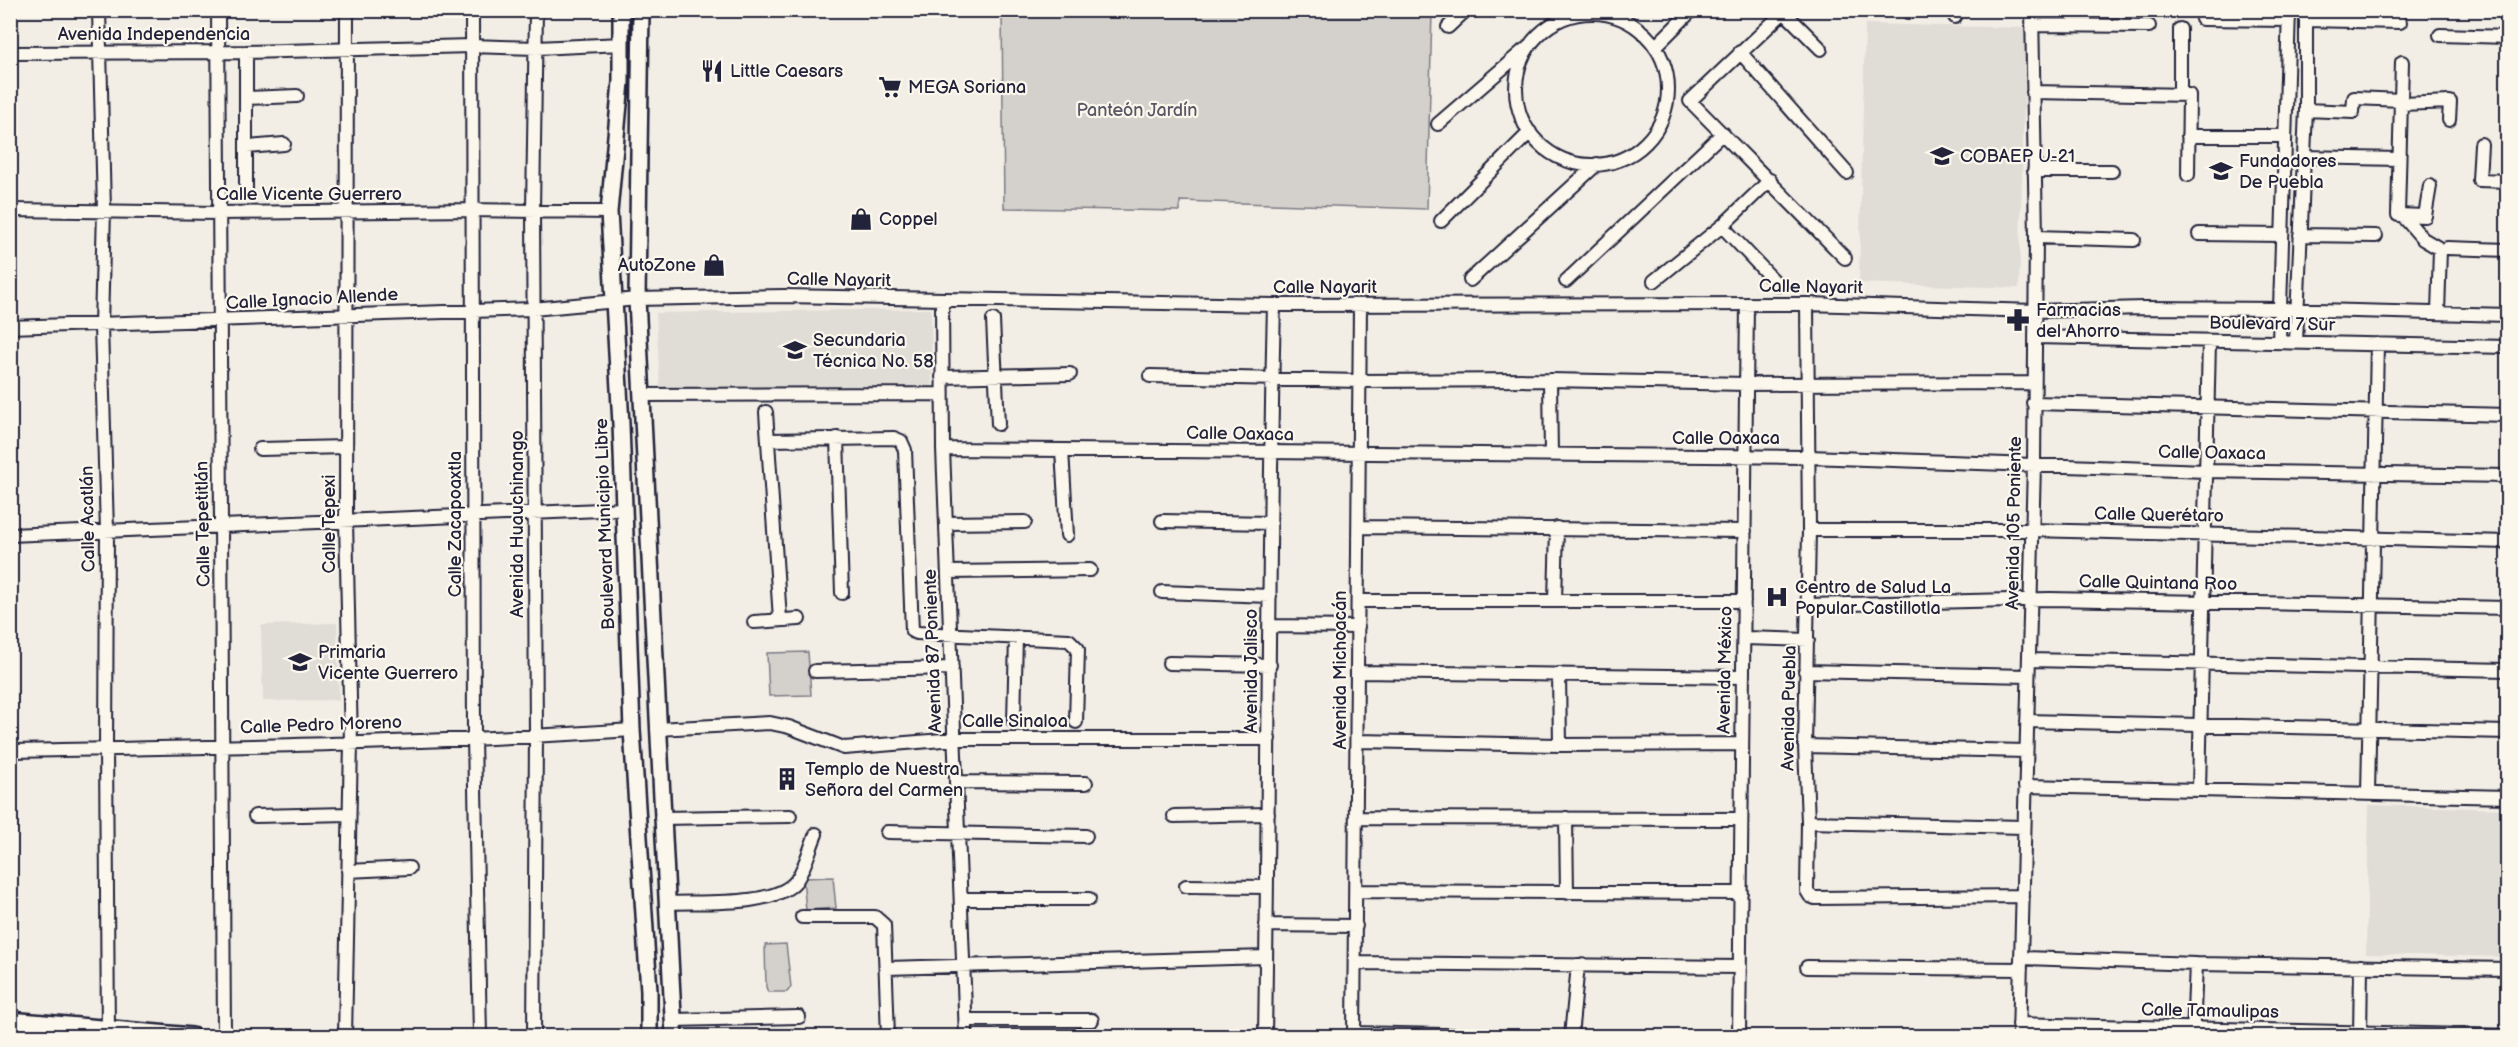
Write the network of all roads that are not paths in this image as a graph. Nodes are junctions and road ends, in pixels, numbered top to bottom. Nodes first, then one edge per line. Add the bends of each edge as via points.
1 (99, 10) edge
2 (218, 10) edge
3 (347, 10) edge
4 (472, 10) edge
5 (536, 10) edge
6 (621, 10) edge
7 (641, 10) edge
8 (1466, 10) edge
9 (1692, 10) edge
10 (2032, 10) edge
11 (1785, 11) edge
12 (1594, 12) edge
13 (2289, 15) edge
14 (2306, 15) edge
15 (2202, 19) dead end
16 (2400, 22) dead end
17 (2032, 25) junction
18 (2149, 26) dead end
19 (1448, 27) dead end
20 (2180, 29) dead end
21 (2440, 35) dead end
22 (2508, 37) edge
23 (622, 44) junction
24 (1530, 45) junction
25 (471, 46) junction
26 (1655, 47) junction
27 (537, 48) junction
28 (1821, 49) dead end
29 (347, 51) junction
30 (99, 52) junction
31 (218, 52) junction
32 (246, 52) junction
33 (1740, 52) junction
34 (10, 53) edge
35 (2287, 57) junction
36 (2306, 57) junction
37 (2402, 62) dead end
38 (2033, 92) junction
39 (2184, 94) junction
40 (297, 96) dead end
41 (1668, 97) junction
42 (246, 98) junction
43 (1690, 101) junction
44 (2402, 102) junction
45 (2306, 110) junction
46 (2449, 120) dead end
47 (1438, 124) dead end
48 (1530, 132) junction
49 (1723, 133) junction
50 (2188, 135) junction
51 (2285, 136) junction
52 (284, 144) dead end
53 (2481, 144) dead end
54 (247, 147) junction
55 (2303, 157) junction
56 (2399, 159) junction
57 (1597, 164) junction
58 (2034, 171) junction
59 (2112, 171) dead end
60 (1847, 173) dead end
61 (2188, 175) dead end
62 (1770, 180) junction
63 (2508, 181) edge
64 (2430, 186) dead end
65 (246, 189) dead end
66 (2283, 198) junction
67 (2301, 199) junction
68 (10, 210) edge
69 (104, 210) junction
70 (471, 210) junction
71 (533, 210) junction
72 (345, 211) junction
73 (609, 212) junction
74 (218, 213) junction
75 (2401, 216) junction
76 (1441, 221) dead end
77 (1722, 226) junction
78 (2199, 234) dead end
79 (2282, 235) junction
80 (2300, 235) junction
81 (2376, 236) dead end
82 (2036, 237) junction
83 (2134, 240) dead end
84 (2447, 248) dead end
85 (2508, 250) edge
86 (1845, 258) dead end
87 (1470, 280) dead end
88 (1566, 281) dead end
89 (1654, 281) dead end
90 (1778, 285) dead end
91 (637, 299) junction
92 (942, 299) junction
93 (614, 300) junction
94 (1748, 304) junction
95 (1807, 304) junction
96 (1274, 305) junction
97 (1360, 305) junction
98 (533, 309) junction
99 (2280, 309) junction
100 (2297, 309) junction
101 (473, 311) junction
102 (2035, 311) junction
103 (2438, 313) junction
104 (345, 314) junction
105 (2508, 315) edge
106 (993, 320) dead end
107 (219, 321) junction
108 (100, 326) junction
109 (10, 327) edge
110 (2035, 337) junction
111 (2209, 341) junction
112 (2279, 342) junction
113 (2296, 342) junction
114 (2377, 344) junction
115 (2508, 347) edge
116 (1070, 374) dead end
117 (997, 375) junction
118 (1150, 376) dead end
119 (942, 377) junction
120 (1550, 380) junction
121 (1272, 381) junction
122 (1359, 381) junction
123 (1746, 384) junction
124 (1808, 384) junction
125 (2034, 384) junction
126 (942, 394) junction
127 (642, 395) junction
128 (2033, 403) junction
129 (2208, 407) junction
130 (766, 412) dead end
131 (2376, 412) junction
132 (2508, 415) edge
133 (998, 424) dead end
134 (837, 438) junction
135 (769, 440) junction
136 (346, 447) junction
137 (260, 449) dead end
138 (943, 449) junction
139 (1062, 450) junction
140 (1269, 452) junction
141 (1358, 453) junction
142 (1551, 455) junction
143 (1746, 457) junction
144 (1809, 457) junction
145 (2034, 465) junction
146 (2206, 471) junction
147 (2374, 474) junction
148 (2508, 476) edge
149 (624, 510) junction
150 (534, 513) junction
151 (473, 516) junction
152 (346, 521) junction
153 (1162, 521) dead end
154 (1025, 522) dead end
155 (946, 523) junction
156 (1271, 523) junction
157 (222, 526) junction
158 (1359, 526) junction
159 (1557, 528) junction
160 (1809, 530) junction
161 (2031, 530) junction
162 (107, 531) junction
163 (1745, 531) junction
164 (2205, 534) junction
165 (10, 535) edge
166 (1067, 536) dead end
167 (2373, 538) junction
168 (2508, 542) edge
169 (1090, 570) dead end
170 (948, 572) junction
171 (1162, 592) dead end
172 (842, 593) dead end
173 (1270, 596) junction
174 (2030, 599) junction
175 (1556, 600) junction
176 (1744, 600) junction
177 (1359, 601) junction
178 (2203, 602) junction
179 (1808, 605) junction
180 (2372, 605) junction
181 (2508, 608) edge
182 (799, 619) dead end
183 (780, 620) junction
184 (754, 622) dead end
185 (1269, 626) junction
186 (1358, 627) junction
187 (951, 634) junction
188 (1016, 637) junction
189 (1744, 638) junction
190 (1808, 639) junction
191 (2029, 660) junction
192 (1169, 663) dead end
193 (2200, 663) junction
194 (1270, 665) junction
195 (2369, 667) junction
196 (952, 668) junction
197 (2508, 670) edge
198 (815, 671) dead end
199 (1805, 671) junction
200 (1358, 672) junction
201 (1559, 674) junction
202 (2028, 676) junction
203 (1743, 677) junction
204 (2027, 721) junction
205 (1014, 722) dead end
206 (1076, 722) dead end
207 (2200, 725) junction
208 (657, 729) junction
209 (2369, 729) junction
210 (632, 730) junction
211 (2508, 732) edge
212 (536, 736) junction
213 (474, 738) junction
214 (955, 739) junction
215 (1269, 739) junction
216 (1358, 741) junction
217 (351, 743) junction
218 (1742, 744) junction
219 (1560, 745) junction
220 (223, 746) junction
221 (1805, 746) junction
222 (106, 749) junction
223 (10, 751) edge
224 (2026, 751) junction
225 (957, 782) junction
226 (1086, 783) dead end
227 (2025, 786) junction
228 (2199, 790) junction
229 (2368, 794) junction
230 (2508, 797) edge
231 (349, 814) junction
232 (1268, 814) junction
233 (255, 816) dead end
234 (790, 816) dead end
235 (1174, 816) dead end
236 (661, 818) junction
237 (1357, 818) junction
238 (1566, 818) junction
239 (1742, 819) junction
240 (1808, 822) junction
241 (2024, 827) junction
242 (887, 832) dead end
243 (959, 832) junction
244 (816, 834) dead end
245 (1086, 836) dead end
246 (409, 868) dead end
247 (348, 871) junction
248 (1186, 886) dead end
249 (1267, 886) junction
250 (1357, 891) junction
251 (1567, 893) junction
252 (1741, 893) junction
253 (2023, 896) junction
254 (1089, 898) dead end
255 (961, 899) junction
256 (666, 903) junction
257 (802, 917) dead end
258 (1266, 925) junction
259 (1356, 926) junction
260 (1266, 957) junction
261 (1356, 963) junction
262 (2022, 963) junction
263 (2196, 964) junction
264 (964, 965) junction
265 (1578, 966) junction
266 (2361, 966) junction
267 (1740, 967) junction
268 (1807, 967) dead end
269 (887, 968) junction
270 (2508, 969) edge
271 (799, 1017) dead end
272 (10, 1020) edge
273 (673, 1020) junction
274 (966, 1020) junction
275 (1092, 1020) dead end
276 (2019, 1030) edge
277 (109, 1032) edge
278 (2193, 1033) edge
279 (1354, 1035) edge
280 (2360, 1035) edge
281 (192, 1036) edge
282 (224, 1036) edge
283 (345, 1036) edge
284 (480, 1036) edge
285 (534, 1036) edge
286 (650, 1036) edge
287 (674, 1036) edge
288 (888, 1036) edge
289 (966, 1036) edge
290 (1265, 1036) edge
291 (1486, 1036) edge
292 (1571, 1036) edge
293 (1739, 1036) edge
294 (2508, 1036) edge

1 - 30 street, Calle Acatlán
2 - 31 street, Calle Tepetitlán
3 - 29 street, Calle Tepexi
4 - 25 street, Calle Zacapoaxtla
5 - 27 street, Avenida Huauchinango
6 - 23 main road, Boulevard Municipio Libre
7 - 91 main road
8 - 19 street
9 - 26 street
10 - 17 street, Avenida 105 Poniente
11 - 28 street
11 - 33 street
12 - 24 street via 1556,22
12 - 26 street via 1630,23
13 - 15 street
13 - 35 street
14 - 16 street
14 - 36 street
17 - 18 street
17 - 38 street, Avenida 105 Poniente
20 - 39 street
21 - 22 street
23 - 27 street, Avenida Independencia
23 - 73 main road, Boulevard Municipio Libre
24 - 47 street
24 - 48 street via 1517,79 1521,116
25 - 27 street, Avenida Independencia
25 - 29 street, Avenida Independencia
25 - 70 street, Calle Zacapoaxtla
26 - 41 street via 1666,71
27 - 71 street, Avenida Huauchinango
29 - 32 street, Avenida Independencia
29 - 72 street, Calle Tepexi
30 - 31 street, Avenida Independencia
30 - 34 street, Avenida Independencia
30 - 69 street, Calle Acatlán
31 - 32 street, Avenida Independencia
31 - 74 street, Calle Tepetitlán
32 - 42 street
33 - 43 street
33 - 60 street
35 - 36 street
35 - 51 street
36 - 45 street
37 - 44 street
38 - 39 street
38 - 58 street, Avenida 105 Poniente
39 - 50 street
40 - 42 street
41 - 43 street
41 - 57 street via 1654,133 1641,147 1624,158
42 - 54 street
43 - 49 street
44 - 45 street via 2354,98 2353,112
44 - 46 street via 2448,102
44 - 56 street
45 - 55 street
48 - 57 street via 1561,158
48 - 76 street
49 - 62 street
49 - 88 street
50 - 51 street
50 - 61 street
51 - 66 street
52 - 54 street
53 - 63 street via 2479,180
54 - 65 street
55 - 56 street
55 - 67 street
56 - 75 street
57 - 87 street
58 - 59 street
58 - 82 street, Avenida 105 Poniente
62 - 77 street
62 - 86 street
64 - 75 street via 2425,216
66 - 67 street
66 - 79 street
67 - 80 street
68 - 69 street, Calle Vicente Guerrero
69 - 74 street, Calle Vicente Guerrero
69 - 108 street, Calle Acatlán
70 - 71 street, Calle Vicente Guerrero
70 - 72 street, Calle Vicente Guerrero
70 - 101 street, Calle Zacapoaxtla
71 - 73 street, Calle Vicente Guerrero
71 - 98 street, Avenida Huauchinango
72 - 74 street, Calle Vicente Guerrero
72 - 104 street, Calle Tepexi
73 - 93 main road, Boulevard Municipio Libre
74 - 107 street, Calle Tepetitlán
75 - 103 street via 2423,239 2440,249
77 - 89 street
77 - 90 street
78 - 79 street
79 - 99 street
80 - 81 street
80 - 100 street
82 - 83 street
82 - 102 street, Avenida 105 Poniente
84 - 85 street
91 - 92 street, Calle Nayarit via 784,296
91 - 93 street, Calle Nayarit
91 - 127 main road
92 - 96 street, Calle Nayarit
92 - 119 street, Avenida 87 Poniente
93 - 98 street, Calle Ignacio Allende
93 - 149 main road, Boulevard Municipio Libre
94 - 95 street, Calle Nayarit
94 - 97 street, Calle Nayarit
94 - 123 street, Avenida México
95 - 102 street, Calle Nayarit
95 - 124 street, Avenida Puebla
96 - 97 street, Calle Nayarit
96 - 121 street, Avenida Jalisco
97 - 122 street, Avenida Michoacán
98 - 101 street, Calle Ignacio Allende
98 - 150 street, Avenida Huauchinango
99 - 100 street, Boulevard 7 Sur
99 - 102 street, Boulevard 7 Sur
99 - 112 street
100 - 103 street, Boulevard 7 Sur
100 - 113 street
101 - 104 street, Calle Ignacio Allende
101 - 151 street, Calle Zacapoaxtla
102 - 110 street, Avenida 105 Poniente
103 - 105 street, Boulevard 7 Sur
104 - 107 street, Calle Ignacio Allende
104 - 136 street, Calle Tepexi
106 - 117 street
107 - 108 street, Calle Ignacio Allende
107 - 157 street, Calle Tepetitlán
108 - 109 street, Calle Ignacio Allende
108 - 162 street, Calle Acatlán
110 - 111 street, Boulevard 7 Sur
110 - 125 street, Avenida 105 Poniente
111 - 112 street, Boulevard 7 Sur
111 - 129 street
112 - 113 street, Boulevard 7 Sur
113 - 114 street, Boulevard 7 Sur
114 - 115 street, Boulevard 7 Sur
114 - 131 street
116 - 117 street
117 - 119 street
117 - 133 street
118 - 121 street
119 - 126 street, Avenida 87 Poniente
120 - 122 street
120 - 123 street
120 - 142 street
121 - 122 street
121 - 140 street, Avenida Jalisco
122 - 141 street, Avenida Michoacán
123 - 124 street
123 - 143 street, Avenida México
124 - 125 street
124 - 144 street, Avenida Puebla
125 - 128 street, Avenida 105 Poniente
126 - 127 street
126 - 138 street, Avenida 87 Poniente
127 - 208 main road
128 - 129 street
128 - 145 street, Avenida 105 Poniente
129 - 131 street
129 - 146 street
130 - 135 street
131 - 132 street
131 - 147 street
134 - 135 street
134 - 172 street
134 - 187 street via 902,441 906,450 912,631
135 - 183 street
136 - 137 street
136 - 152 street, Calle Tepexi
138 - 139 street, Calle Oaxaca
138 - 155 street, Avenida 87 Poniente
139 - 140 street, Calle Oaxaca
139 - 166 street
140 - 141 street, Calle Oaxaca
140 - 156 street, Avenida Jalisco
141 - 142 street, Calle Oaxaca
141 - 158 street, Avenida Michoacán
142 - 143 street, Calle Oaxaca
143 - 144 street, Calle Oaxaca
143 - 163 street, Avenida México
144 - 145 street, Calle Oaxaca
144 - 160 street, Avenida Puebla
145 - 146 street, Calle Oaxaca
145 - 161 street, Avenida 105 Poniente
146 - 147 street, Calle Oaxaca
146 - 164 street
147 - 148 street, Calle Oaxaca
147 - 167 street
149 - 150 street
149 - 210 main road, Boulevard Municipio Libre
150 - 151 street
150 - 212 street, Avenida Huauchinango
151 - 152 street
151 - 213 street, Calle Zacapoaxtla
152 - 157 street
152 - 217 street, Calle Tepexi
153 - 156 street
154 - 155 street
155 - 170 street, Avenida 87 Poniente
156 - 173 street, Avenida Jalisco
157 - 162 street
157 - 220 street, Calle Tepetitlán
158 - 159 street
158 - 177 street, Avenida Michoacán
159 - 163 street
159 - 175 street
160 - 161 street, Calle Querétaro
160 - 179 street, Avenida Puebla
161 - 164 street, Calle Querétaro
161 - 174 street, Avenida 105 Poniente
162 - 165 street
162 - 222 street, Calle Acatlán
163 - 176 street, Avenida México
164 - 167 street, Calle Querétaro
164 - 178 street
167 - 168 street, Calle Querétaro
167 - 180 street
169 - 170 street
170 - 187 street, Avenida 87 Poniente
171 - 173 street
173 - 185 street, Avenida Jalisco
174 - 178 street, Calle Quintana Roo
174 - 179 street, Calle Quintana Roo
174 - 191 street, Avenida 105 Poniente
175 - 176 street
175 - 177 street
176 - 189 street, Avenida México
177 - 186 street, Avenida Michoacán
178 - 180 street, Calle Quintana Roo
178 - 193 street
179 - 190 street, Avenida Puebla
180 - 181 street, Calle Quintana Roo
180 - 195 street
182 - 183 street
183 - 184 street
185 - 186 street
185 - 194 street, Avenida Jalisco
186 - 200 street, Avenida Michoacán
187 - 188 street
187 - 196 street, Avenida 87 Poniente
188 - 205 street
188 - 206 street via 1069,640 1078,649
189 - 190 street
189 - 203 street, Avenida México
190 - 199 street, Avenida Puebla
191 - 193 street
191 - 202 street, Avenida 105 Poniente
192 - 194 street
193 - 195 street
193 - 207 street
194 - 215 street, Avenida Jalisco
195 - 197 street
195 - 209 street
196 - 198 street
196 - 214 street, Avenida 87 Poniente
199 - 202 street
199 - 221 street, Avenida Puebla
200 - 201 street
200 - 216 street, Avenida Michoacán
201 - 203 street
201 - 219 street
202 - 204 street, Avenida 105 Poniente
203 - 218 street, Avenida México
204 - 207 street
204 - 224 street, Avenida 105 Poniente
207 - 209 street
207 - 228 street
208 - 214 street, Calle Sinaloa via 770,723 844,748
208 - 236 main road
209 - 211 street
209 - 229 street
210 - 212 street, Calle Pedro Moreno
210 - 286 main road, Boulevard Municipio Libre
212 - 213 street, Calle Pedro Moreno
212 - 285 street, Avenida Huauchinango
213 - 217 street, Calle Pedro Moreno
213 - 284 street, Calle Zacapoaxtla
214 - 215 street, Calle Sinaloa
214 - 225 street, Avenida 87 Poniente
215 - 232 street, Avenida Jalisco
216 - 219 street
216 - 237 street, Avenida Michoacán
217 - 220 street, Calle Pedro Moreno
217 - 231 street, Calle Tepexi
218 - 219 street
218 - 239 street, Avenida México
220 - 222 street, Calle Pedro Moreno
220 - 282 street, Calle Tepetitlán
221 - 224 street
221 - 240 street, Avenida Puebla
222 - 223 street, Calle Pedro Moreno
222 - 277 street, Calle Acatlán
224 - 227 street, Avenida 105 Poniente
225 - 226 street
225 - 243 street, Avenida 87 Poniente
227 - 228 street
227 - 241 street, Avenida 105 Poniente
228 - 229 street
229 - 230 street
231 - 233 street
231 - 247 street, Calle Tepexi
232 - 235 street
232 - 249 street, Avenida Jalisco
234 - 236 street
236 - 256 main road
237 - 238 street
237 - 250 street, Avenida Michoacán
238 - 239 street
238 - 251 street
239 - 252 street, Avenida México
240 - 241 street
240 - 253 street, Avenida Puebla via 1807,891 1815,898
241 - 253 street, Avenida 105 Poniente
242 - 243 street
243 - 245 street
243 - 255 street, Avenida 87 Poniente
244 - 256 street via 797,879 772,896
246 - 247 street
247 - 283 street, Calle Tepexi
248 - 249 street
249 - 258 street, Avenida Jalisco
250 - 251 street
250 - 259 street, Avenida Michoacán
251 - 252 street
252 - 267 street, Avenida México
253 - 262 street, Avenida 105 Poniente
254 - 255 street
255 - 264 street, Avenida 87 Poniente
256 - 273 main road
257 - 269 street via 875,917 885,926
258 - 259 street
258 - 260 street, Avenida Jalisco
259 - 261 street, Avenida Michoacán
260 - 264 street
260 - 290 street, Avenida Jalisco
261 - 265 street
261 - 279 street, Avenida Michoacán
262 - 263 street
262 - 268 street
262 - 276 street, Avenida 105 Poniente
263 - 266 street
263 - 278 street
264 - 269 street
264 - 274 street, Avenida 87 Poniente
265 - 267 street
265 - 292 street
266 - 270 street
266 - 280 street
267 - 293 street, Avenida México
269 - 288 street
271 - 273 street
272 - 277 main road
273 - 287 main road
274 - 275 street
274 - 289 street, Avenida 87 Poniente
276 - 278 street, Calle Tamaulipas
277 - 281 main road
278 - 280 street, Calle Tamaulipas
279 - 291 street
280 - 294 street, Calle Tamaulipas

